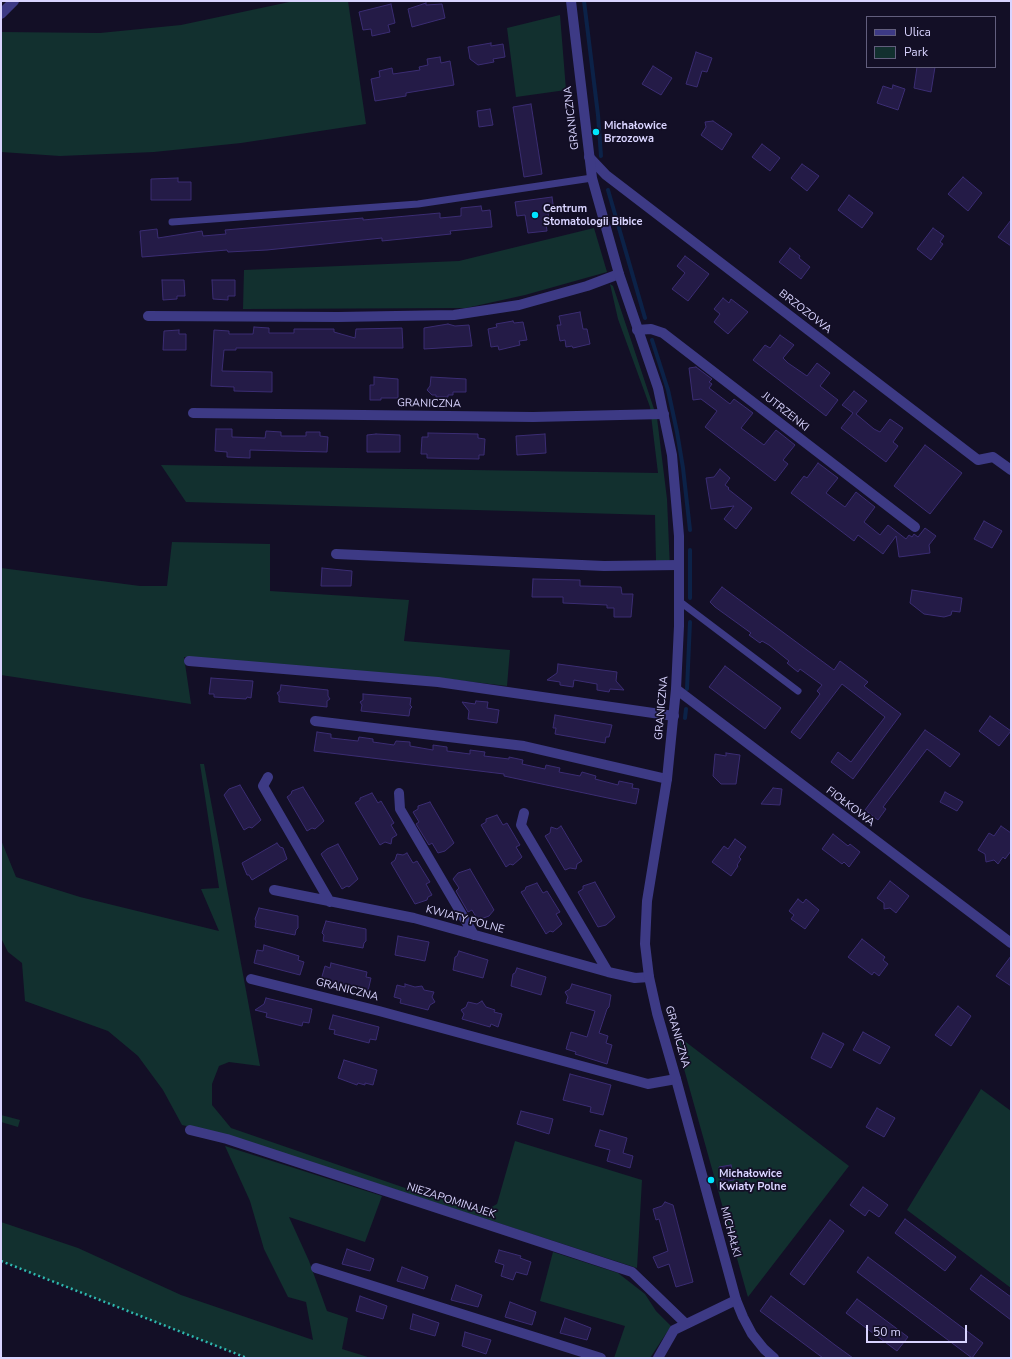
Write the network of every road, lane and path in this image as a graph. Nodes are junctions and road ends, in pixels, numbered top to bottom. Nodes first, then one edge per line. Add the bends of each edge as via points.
1 (14, 1) edge
2 (571, 1) edge
3 (1, 14) edge
4 (589, 157) junction
5 (592, 178) junction
6 (172, 222) dead end
7 (619, 274) junction
8 (148, 316) dead end
9 (637, 330) junction
10 (193, 413) dead end
11 (664, 414) junction
12 (1011, 470) edge
13 (914, 527) dead end
14 (336, 554) dead end
15 (679, 565) junction
16 (679, 601) junction
17 (189, 661) dead end
18 (676, 689) junction
19 (798, 691) dead end
20 (674, 716) junction
21 (315, 721) dead end
22 (268, 777) dead end
23 (667, 779) junction
24 (399, 793) dead end
25 (524, 814) dead end
26 (274, 890) dead end
27 (330, 902) junction
28 (474, 935) junction
29 (1011, 943) edge
30 (608, 972) junction
31 (649, 977) junction
32 (251, 979) dead end
33 (676, 1079) junction
34 (190, 1130) dead end
35 (1, 1261) edge
36 (316, 1268) dead end
37 (736, 1300) junction
38 (686, 1324) junction
39 (247, 1358) edge
40 (601, 1358) edge
41 (658, 1358) edge
42 (774, 1358) edge

1 - 3 street
2 - 4 street, GRANICZNA
4 - 5 street, GRANICZNA
4 - 12 street, BRZOZOWA via 606,175 978,460 993,457
5 - 6 lane via 418,204
5 - 7 street, GRANICZNA
7 - 8 street via 519,305 454,315
7 - 9 street, GRANICZNA
9 - 11 street, GRANICZNA via 658,388
9 - 13 street, JUTRZENKI via 651,329 663,333
10 - 11 street, GRANICZNA via 533,417
11 - 15 street, GRANICZNA via 672,455
14 - 15 street via 604,566
15 - 16 street, GRANICZNA
16 - 18 street, GRANICZNA
16 - 19 lane
17 - 20 street via 438,682
18 - 20 street, GRANICZNA
18 - 29 street, FIOŁKOWA
20 - 23 street, GRANICZNA
21 - 23 street via 524,746
22 - 27 street via 263,786
23 - 31 street, GRANICZNA via 647,901 645,944
24 - 28 street via 400,809
25 - 30 street via 521,826
26 - 27 street, KWIATY POLNE
27 - 28 street, KWIATY POLNE via 414,918
28 - 30 street, KWIATY POLNE
30 - 31 street, KWIATY POLNE via 635,978
31 - 33 street, GRANICZNA
32 - 33 street, GRANICZNA via 648,1084
33 - 37 street, MICHAŁKI
34 - 38 street, NIEZAPOMINAJEK via 226,1139 632,1272
35 - 39 path
36 - 40 street
37 - 38 street
37 - 42 street, MICHAŁKI via 752,1334
38 - 41 street via 674,1330

